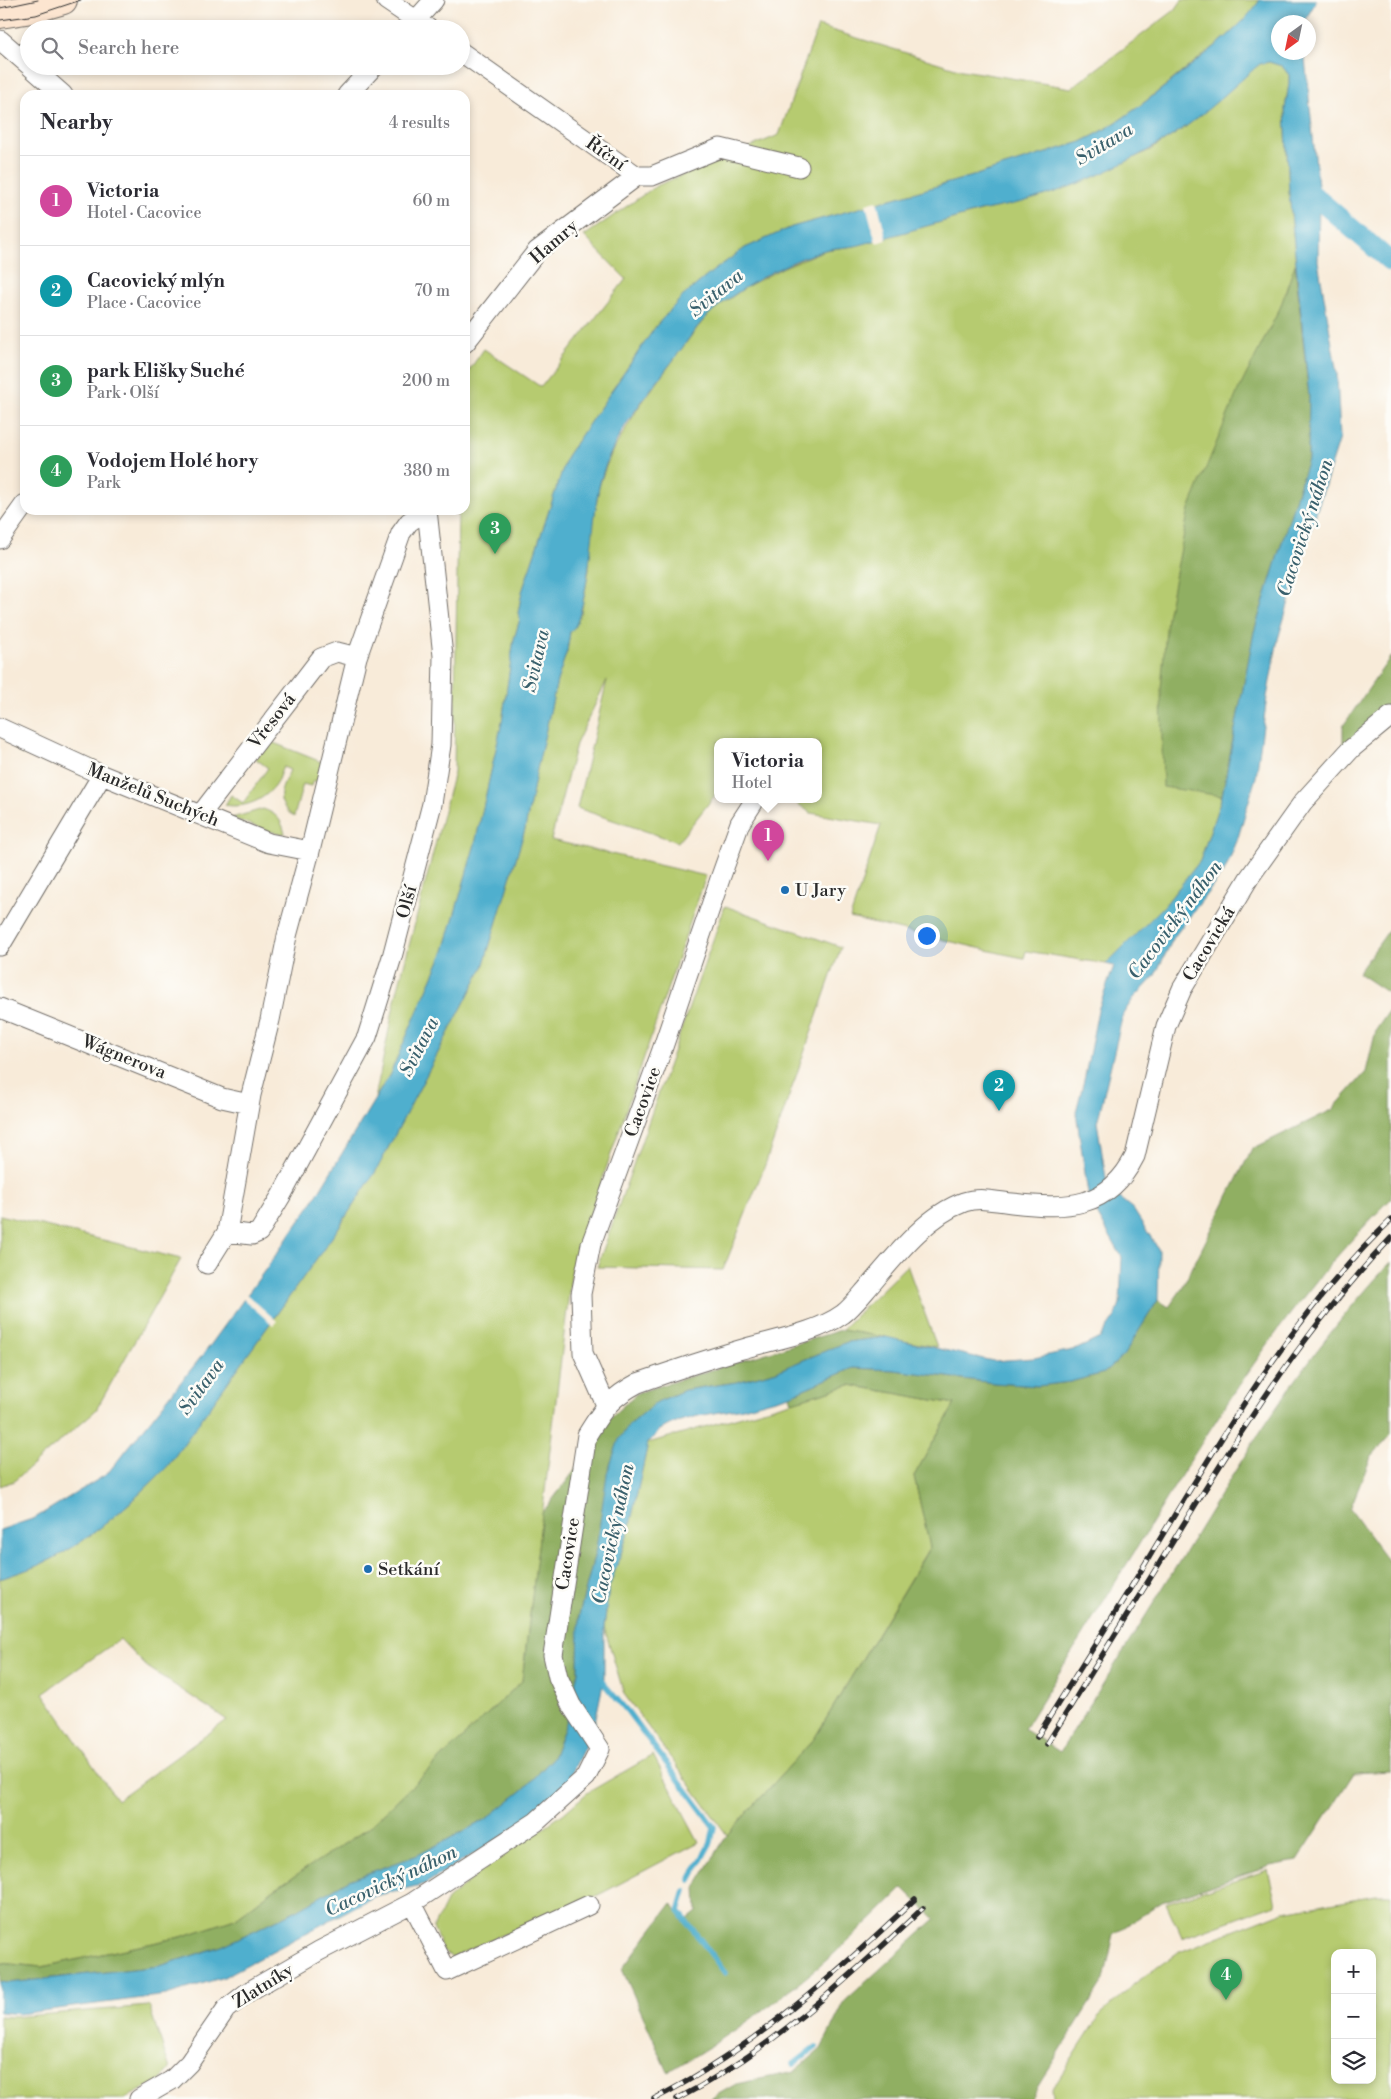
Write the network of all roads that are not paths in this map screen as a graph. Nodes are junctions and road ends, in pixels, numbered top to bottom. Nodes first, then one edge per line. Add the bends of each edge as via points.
1 (63, 0) edge
2 (386, 0) edge
3 (434, 0) edge
4 (0, 14) edge
5 (411, 20) edge
6 (422, 20) edge
7 (0, 40) edge
8 (20, 58) edge
9 (470, 58) edge
10 (40, 75) edge
11 (366, 75) edge
12 (57, 90) edge
13 (352, 90) edge
14 (799, 167) dead end
15 (637, 176) junction
16 (470, 337) edge
17 (20, 511) edge
18 (420, 515) edge
19 (428, 515) edge
20 (0, 539) edge
21 (357, 657) junction
22 (1391, 716) edge
23 (0, 728) edge
24 (102, 775) junction
25 (753, 803) dead end
26 (202, 814) junction
27 (310, 851) junction
28 (0, 946) edge
29 (0, 1008) edge
30 (249, 1104) junction
31 (1089, 1201) joint
32 (227, 1232) junction
33 (207, 1264) dead end
34 (606, 1405) junction
35 (589, 1731) joint
36 (412, 1903) junction
37 (588, 1905) dead end
38 (139, 2099) edge

1 - 4 main road
2 - 5 street
3 - 6 street
7 - 8 street
9 - 15 street, Říční
10 - 12 street
11 - 13 street
14 - 15 street, Říční via 720,148 652,176
15 - 16 street, Hamry via 537,251
17 - 20 street
18 - 21 street, Olší via 401,533
19 - 32 street, Olší via 443,656 441,745 432,804 392,956 368,1037 281,1196 259,1232
21 - 26 street, Vřesová via 337,652 321,658
21 - 27 street, Olší
22 - 31 street, Cacovická via 1351,749 1303,802 1249,878 1182,989 1166,1026 1135,1156 1112,1189
23 - 24 street, Manželů Suchých
24 - 26 street, Manželů Suchých
24 - 28 street
25 - 34 street, Cacovice via 740,823 591,1244 581,1294 583,1353
26 - 27 street, Manželů Suchých via 269,843
27 - 30 street, Olší
29 - 30 street, Wágnerova via 222,1098
30 - 32 street, Olší
31 - 34 street, Cacovice via 1043,1206 987,1199 970,1200 948,1208 924,1227 843,1314 808,1330 638,1383
32 - 33 street, Olší
34 - 35 street, Cacovice via 587,1435 553,1655 558,1678
35 - 36 street, Zlatníky via 600,1748 586,1777 536,1822
36 - 37 street via 447,1971
36 - 38 street, Zlatníky via 248,1992 226,2008 184,2069

